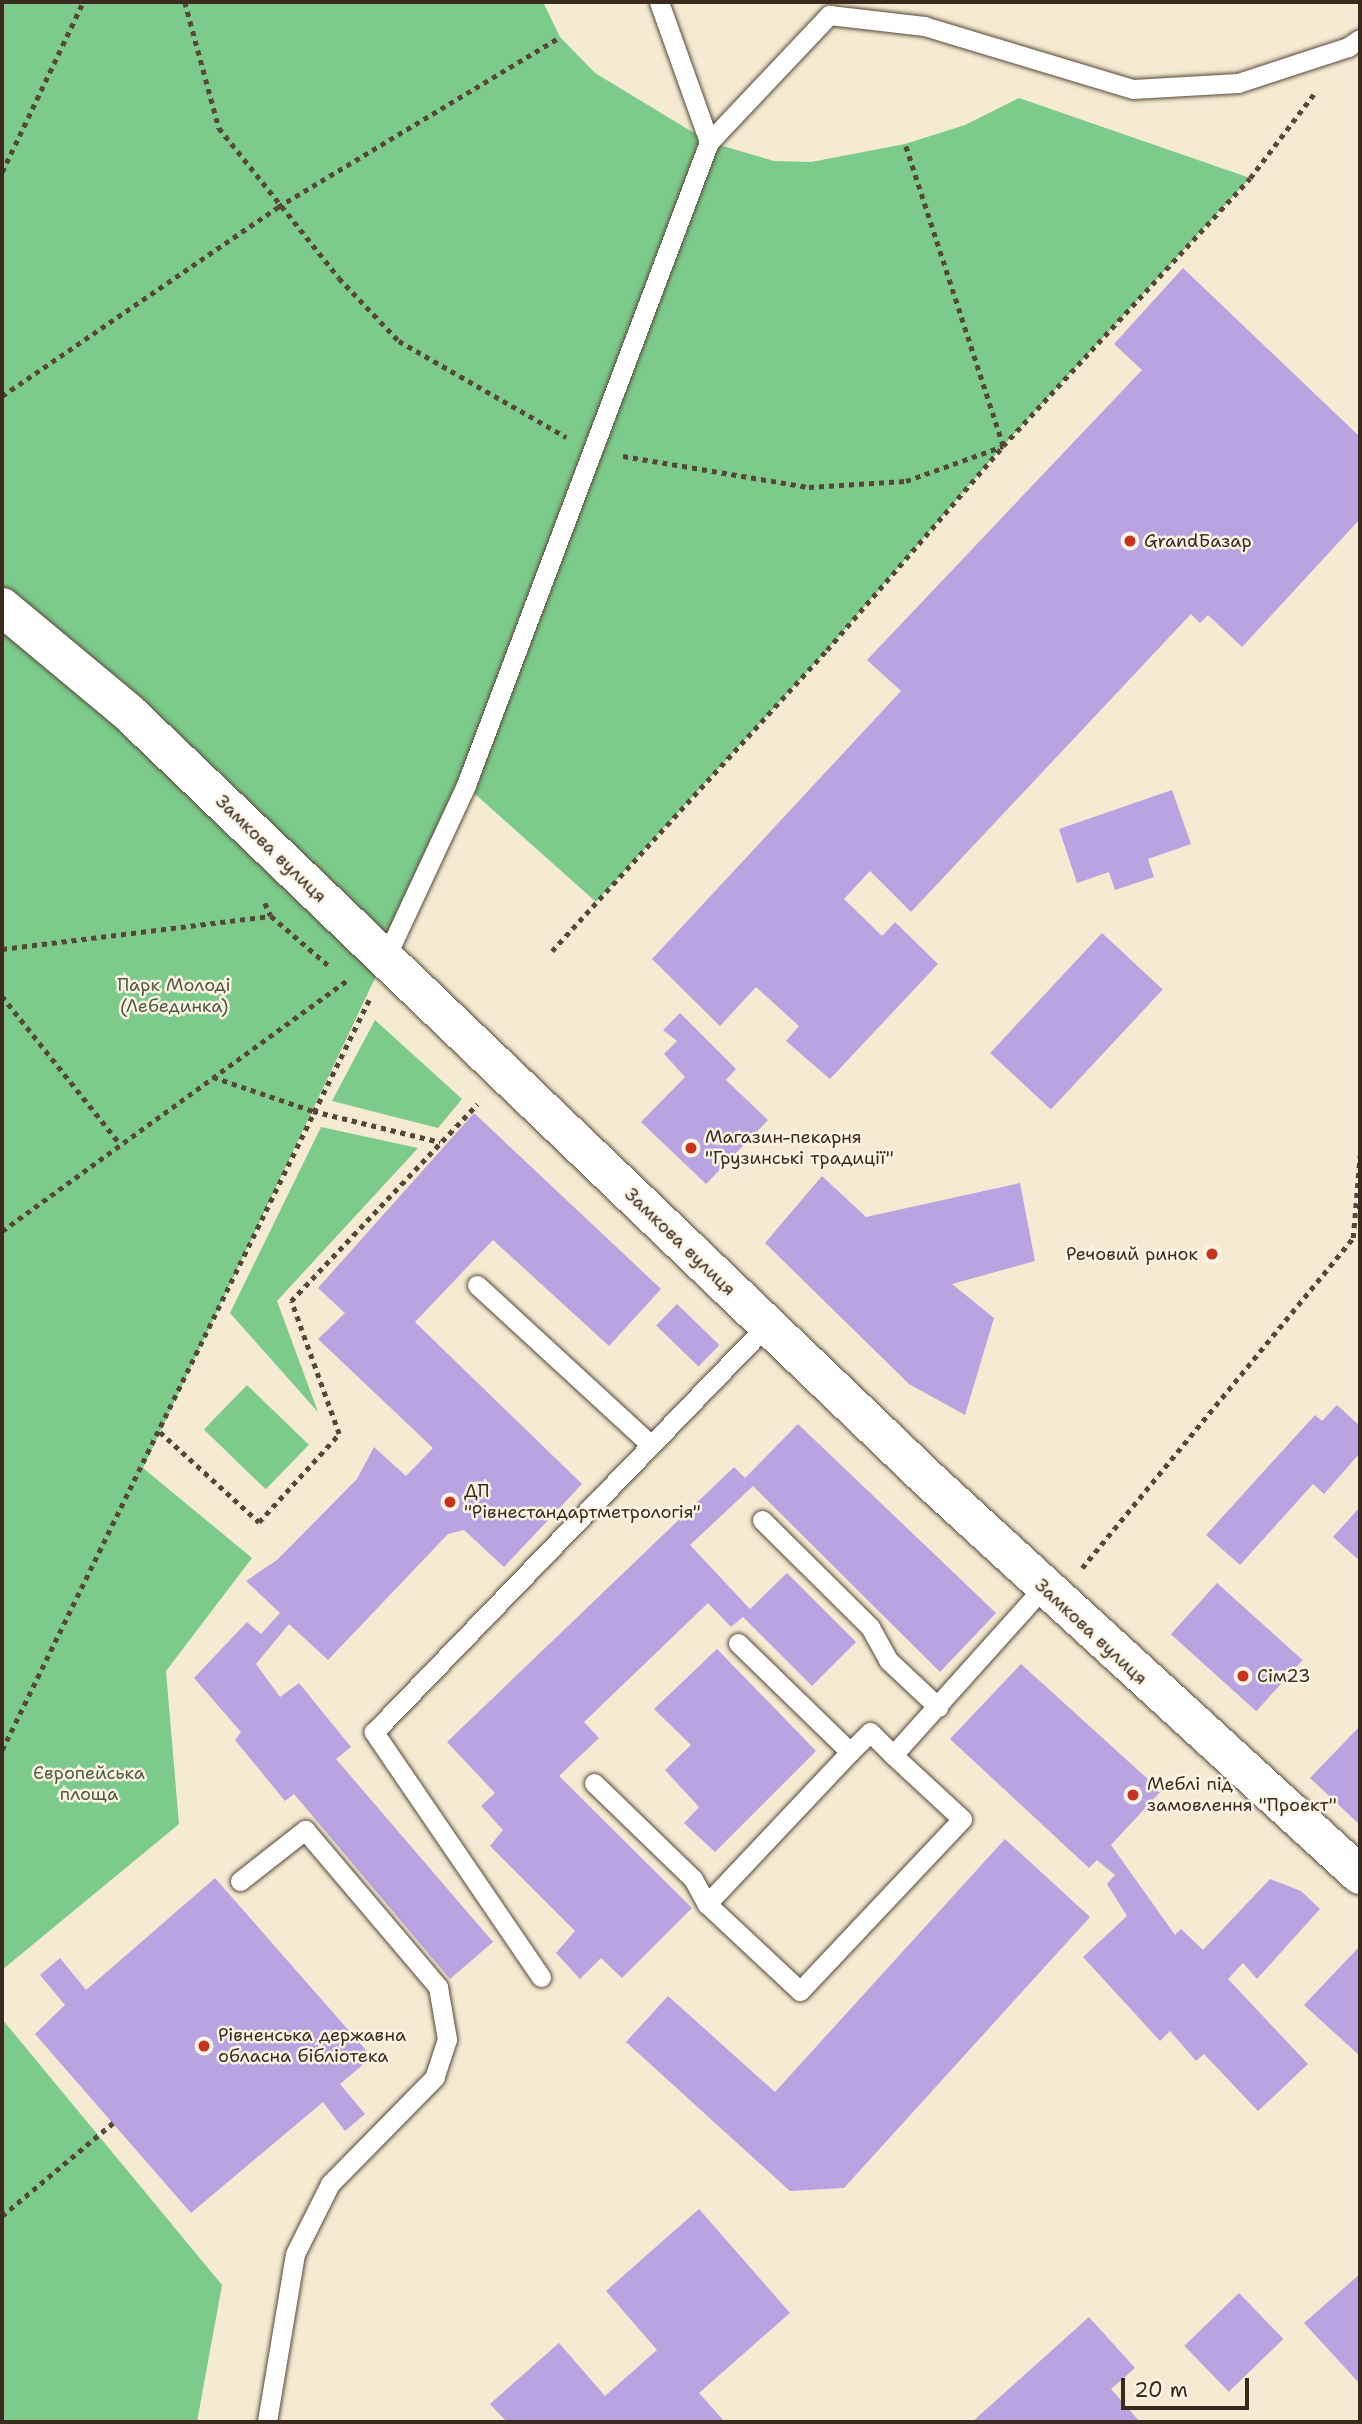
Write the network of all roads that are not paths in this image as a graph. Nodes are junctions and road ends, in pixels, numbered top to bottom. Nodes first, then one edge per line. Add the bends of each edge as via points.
1 (659, 2) edge
2 (1354, 43) edge
3 (709, 142) junction
4 (2, 607) edge
5 (385, 959) junction
6 (477, 1285) dead end
7 (767, 1325) junction
8 (651, 1445) junction
9 (762, 1520) dead end
10 (1057, 1583) junction
11 (738, 1643) dead end
12 (938, 1706) junction
13 (850, 1752) junction
14 (893, 1755) junction
15 (594, 1783) dead end
16 (1360, 1875) edge
17 (240, 1881) dead end
18 (707, 1904) junction
19 (541, 1978) dead end
20 (267, 2422) edge

1 - 3 lane
2 - 3 lane via 1238,83 1133,89 924,26 829,15
3 - 5 lane via 466,785
4 - 5 street, Замкова вулиця via 128,712
5 - 7 street, Замкова вулиця
6 - 8 lane
7 - 8 lane
7 - 10 street, Замкова вулиця
8 - 19 lane via 374,1732
9 - 12 lane via 870,1627 888,1660
10 - 12 lane
10 - 16 street, Замкова вулиця
11 - 13 lane
12 - 14 lane
13 - 14 lane via 870,1732
13 - 18 lane
14 - 18 lane via 962,1819 800,1991
15 - 18 lane via 693,1880
17 - 20 lane via 305,1829 438,1987 447,2039 435,2077 330,2184 295,2254

